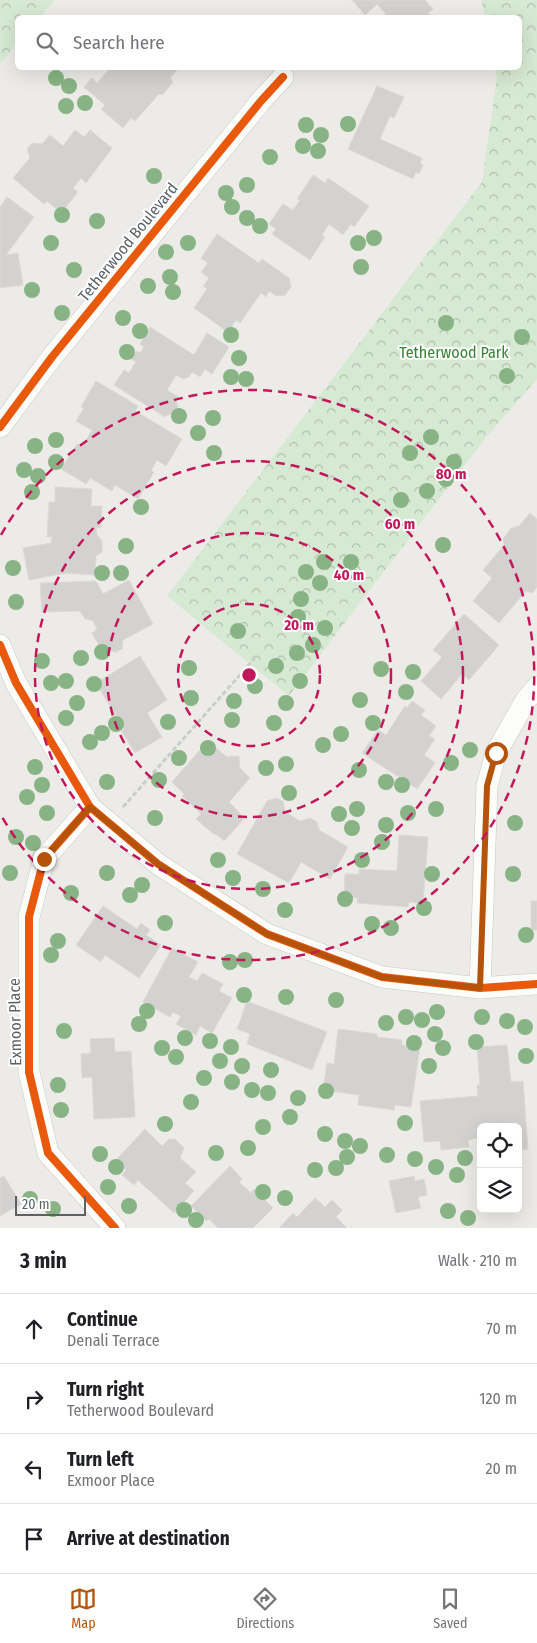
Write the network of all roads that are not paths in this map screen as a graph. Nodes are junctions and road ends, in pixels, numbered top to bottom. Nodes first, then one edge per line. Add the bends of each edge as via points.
1 (283, 77) dead end
2 (0, 427) edge
3 (0, 645) edge
4 (537, 687) edge
5 (90, 807) junction
6 (537, 984) edge
7 (480, 988) junction
8 (116, 1228) edge

1 - 2 street, Tetherwood Boulevard via 52,357
3 - 5 street via 16,683
4 - 7 street via 496,753 487,786
5 - 7 street via 158,864 267,934 382,977
5 - 8 street, Exmoor Place via 44,859 29,917 29,1072 48,1153
6 - 7 street

